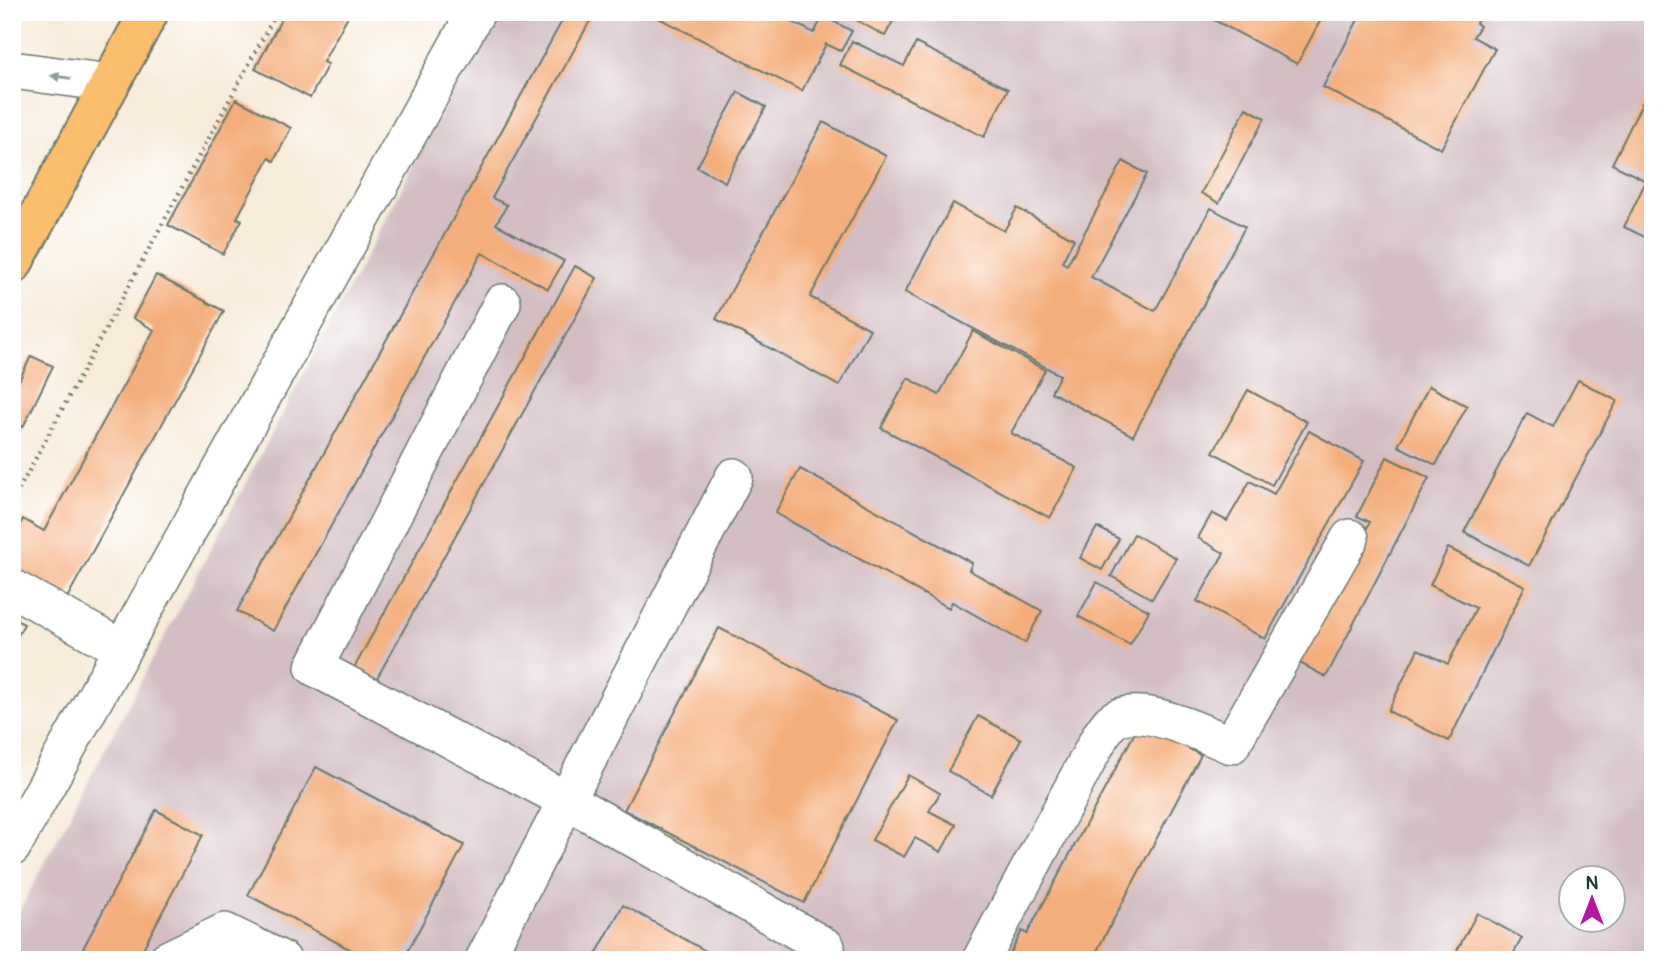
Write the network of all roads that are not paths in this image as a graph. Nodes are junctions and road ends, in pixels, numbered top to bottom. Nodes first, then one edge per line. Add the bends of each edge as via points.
1 (149, 12) edge
2 (476, 12) edge
3 (12, 70) edge
4 (110, 83) junction
5 (17, 246) edge
6 (502, 303) dead end
7 (733, 477) dead end
8 (1350, 538) dead end
9 (12, 588) edge
10 (122, 649) junction
11 (566, 800) junction
12 (12, 847) edge
13 (167, 960) edge
14 (282, 960) edge
15 (484, 960) edge
16 (818, 960) edge
17 (981, 960) edge

1 - 4 main road
2 - 10 street
4 -> 3 street
4 - 5 main road
6 - 11 street via 314,667
7 - 11 street
8 - 17 street via 1231,745 1158,717 1126,715 1112,721
9 - 10 street
10 - 12 street
11 - 15 street
11 - 16 street via 826,947
13 - 14 street via 225,932

